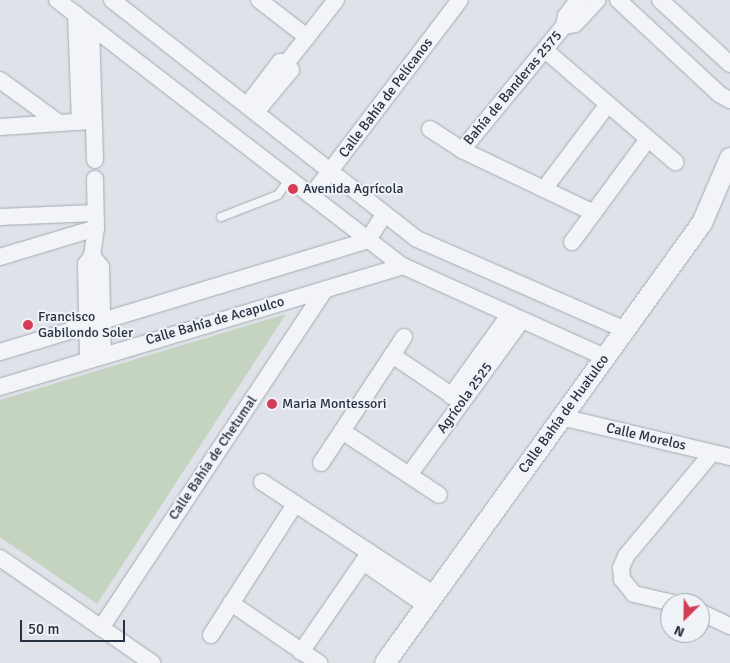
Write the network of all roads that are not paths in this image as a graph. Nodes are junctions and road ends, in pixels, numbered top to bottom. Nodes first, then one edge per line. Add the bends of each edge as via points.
1 (112, 0) edge
2 (259, 0) edge
3 (336, 0) edge
4 (460, 0) edge
5 (578, 0) edge
6 (597, 0) edge
7 (618, 0) edge
8 (660, 0) edge
9 (61, 1) edge
10 (76, 14) junction
11 (91, 26) junction
12 (564, 26) junction
13 (307, 37) junction
14 (544, 50) junction
15 (730, 64) edge
16 (0, 80) edge
17 (730, 100) edge
18 (608, 104) junction
19 (252, 108) junction
20 (87, 122) junction
21 (59, 124) junction
22 (0, 128) edge
23 (430, 129) dead end
24 (648, 139) junction
25 (462, 150) junction
26 (730, 158) edge
27 (95, 160) dead end
28 (675, 162) dead end
29 (331, 170) junction
30 (95, 179) dead end
31 (289, 179) junction
32 (544, 189) junction
33 (311, 196) junction
34 (594, 213) junction
35 (384, 214) junction
36 (0, 217) edge
37 (220, 217) dead end
38 (96, 221) junction
39 (368, 240) junction
40 (572, 242) dead end
41 (0, 257) edge
42 (403, 266) junction
43 (325, 289) junction
44 (516, 317) junction
45 (95, 323) junction
46 (625, 330) junction
47 (404, 337) dead end
48 (0, 352) edge
49 (392, 355) junction
50 (95, 357) junction
51 (605, 357) junction
52 (0, 387) edge
53 (457, 399) junction
54 (561, 417) junction
55 (342, 430) junction
56 (712, 453) junction
57 (730, 457) edge
58 (321, 463) dead end
59 (409, 475) junction
60 (262, 482) dead end
61 (439, 495) dead end
62 (295, 504) junction
63 (366, 557) junction
64 (0, 558) edge
65 (429, 599) junction
66 (660, 600) edge
67 (231, 603) junction
68 (710, 617) edge
69 (730, 626) edge
70 (101, 628) junction
71 (210, 635) dead end
72 (301, 652) junction
73 (388, 662) edge
74 (152, 663) edge
75 (319, 663) edge

1 - 19 street
2 - 13 street
3 - 13 street
4 - 29 street, Calle Bahía de Pelícanos
5 - 12 street, Bahía de Banderas 2575 via 566,16
6 - 12 street, Bahía de Banderas 2575 via 575,24
7 - 17 street via 719,94
8 - 15 street
9 - 10 street
10 - 11 street
10 - 20 street
11 - 20 street
11 - 31 street
12 - 14 street, Bahía de Banderas 2575
13 - 19 street via 281,70 291,70
14 - 18 street
14 - 25 street, Bahía de Banderas 2575
16 - 21 street
18 - 24 street
18 - 32 street
19 - 29 street
20 - 21 street
20 - 27 street
21 - 22 street
23 - 25 street
24 - 28 street
24 - 34 street
25 - 32 street
26 - 46 street, Calle Bahía de Huatulco via 702,223
29 - 33 street, Calle Bahía de Pelícanos
29 - 35 street
30 - 38 street
31 - 33 street
31 - 37 lane via 278,195
32 - 34 street
33 - 39 street
34 - 40 street
35 - 39 street
35 - 46 street via 418,238
36 - 38 street
38 - 41 street
38 - 45 street via 92,256 101,267
39 - 42 street
39 - 45 street
42 - 43 street, Calle Bahía de Acapulco
42 - 44 street
43 - 50 street, Calle Bahía de Acapulco
43 - 70 street, Calle Bahía de Chetumal
44 - 51 street
44 - 53 street, Agrícola 2525
45 - 48 street
45 - 50 street
46 - 51 street, Calle Bahía de Huatulco
47 - 49 street
49 - 53 street
49 - 55 street
50 - 52 street, Calle Bahía de Acapulco
51 - 54 street, Calle Bahía de Huatulco
53 - 59 street, Agrícola 2525
54 - 56 street, Calle Morelos
54 - 65 street, Calle Bahía de Huatulco
55 - 58 street
55 - 59 street
56 - 57 street, Calle Morelos
56 - 66 street via 626,556 621,568 622,579 634,594
59 - 61 street
60 - 62 street
62 - 63 street
62 - 67 street
63 - 65 street
63 - 72 street
64 - 70 street
65 - 73 street, Calle Bahía de Huatulco
67 - 71 street
67 - 72 street
68 - 69 street
70 - 74 street
72 - 75 street

